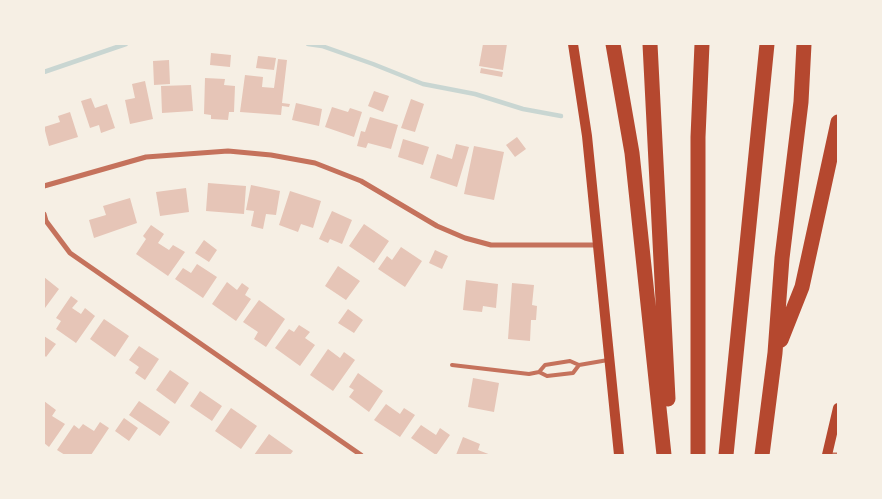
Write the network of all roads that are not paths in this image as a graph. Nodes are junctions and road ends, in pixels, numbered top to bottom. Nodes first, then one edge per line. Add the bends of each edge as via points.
1 (573, 44) edge
2 (613, 44) edge
3 (650, 44) edge
4 (702, 44) edge
5 (767, 44) edge
6 (793, 44) edge
7 (804, 44) edge
8 (838, 122) edge
9 (44, 186) edge
10 (44, 214) edge
11 (599, 246) junction
12 (782, 258) junction
13 (775, 353) junction
14 (610, 360) junction
15 (452, 365) dead end
16 (578, 365) junction
17 (539, 372) junction
18 (838, 408) edge
19 (361, 455) edge
20 (619, 455) edge
21 (664, 455) edge
22 (671, 455) edge
23 (698, 455) edge
24 (726, 455) edge
25 (762, 455) edge
26 (829, 455) edge
27 (838, 455) edge

1 - 11 main road
2 - 21 highway via 632,153
3 - 22 highway
4 - 23 highway via 698,137
5 - 24 highway
6 - 12 highway via 791,144
7 - 12 highway via 801,102
8 - 13 highway via 802,287
9 - 11 street via 146,157 228,151 271,155 315,163 361,181 437,226 465,238 491,245
10 - 19 street via 70,253
11 - 14 main road
12 - 13 highway
13 - 25 highway
14 - 16 lane
14 - 20 main road
15 - 17 lane via 528,374
16 - 17 lane via 570,361 545,365
16 - 17 lane via 573,373 547,376
18 - 26 main road
26 - 27 street

